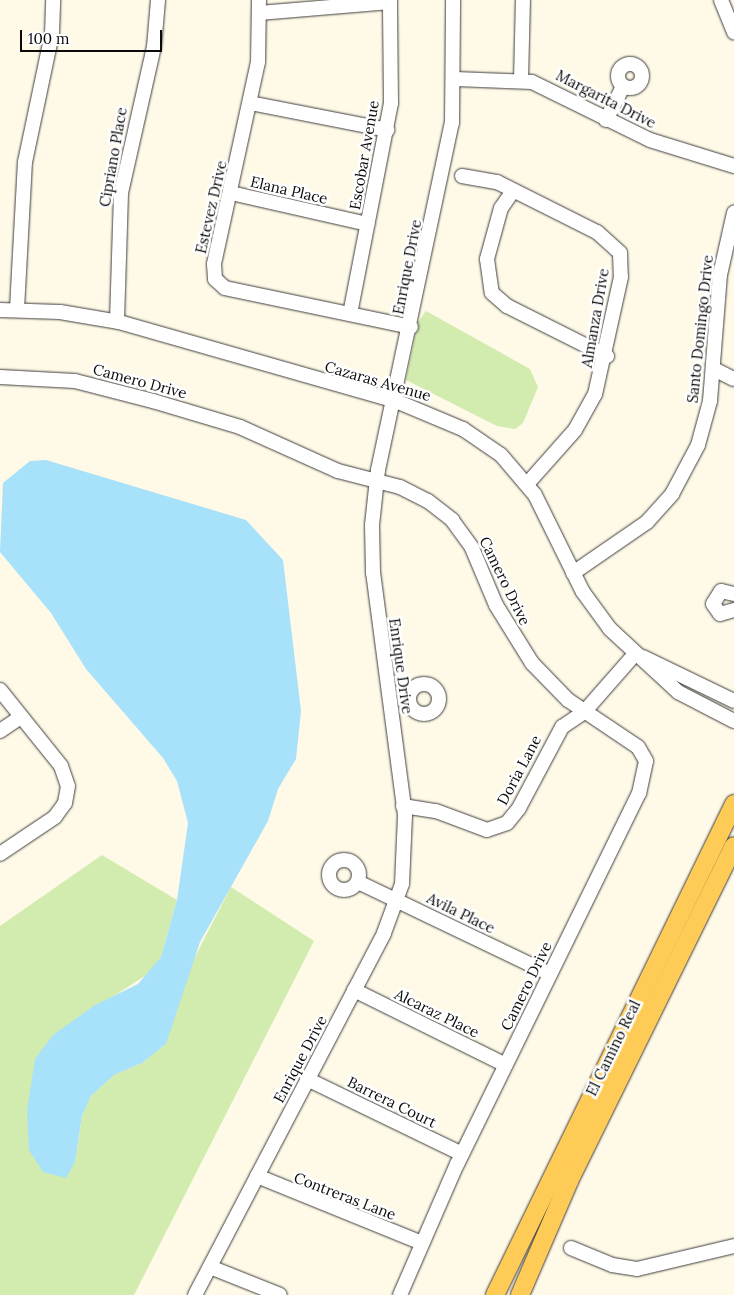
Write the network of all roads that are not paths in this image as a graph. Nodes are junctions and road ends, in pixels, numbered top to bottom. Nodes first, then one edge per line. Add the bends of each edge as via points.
1 (53, 0) edge
2 (158, 0) edge
3 (454, 0) edge
4 (523, 0) edge
5 (721, 0) edge
6 (390, 1) edge
7 (260, 7) edge
8 (734, 33) edge
9 (455, 79) junction
10 (521, 80) junction
11 (623, 87) dead end
12 (250, 103) junction
13 (606, 120) junction
14 (387, 130) junction
15 (734, 166) edge
16 (462, 176) dead end
17 (513, 191) junction
18 (231, 193) junction
19 (734, 213) edge
20 (368, 224) junction
21 (728, 267) edge
22 (17, 309) junction
23 (0, 310) edge
24 (350, 314) junction
25 (117, 321) junction
26 (411, 327) junction
27 (607, 356) junction
28 (714, 369) junction
29 (0, 377) edge
30 (734, 379) edge
31 (396, 401) junction
32 (376, 480) junction
33 (527, 484) junction
34 (573, 573) junction
35 (734, 593) edge
36 (734, 610) edge
37 (635, 654) junction
38 (0, 690) edge
39 (409, 701) dead end
40 (734, 701) edge
41 (389, 705) junction
42 (584, 712) junction
43 (21, 717) junction
44 (734, 721) edge
45 (0, 731) edge
46 (734, 804) edge
47 (404, 806) junction
48 (734, 846) edge
49 (0, 854) edge
50 (358, 882) dead end
51 (397, 900) junction
52 (550, 974) junction
53 (354, 990) junction
54 (506, 1065) junction
55 (307, 1079) junction
56 (462, 1154) junction
57 (257, 1176) junction
58 (422, 1243) junction
59 (734, 1246) edge
60 (571, 1248) dead end
61 (210, 1267) junction
62 (195, 1295) edge
63 (280, 1295) edge
64 (400, 1295) edge
65 (495, 1295) edge
66 (520, 1295) edge

1 - 22 street via 52,34 25,162
2 - 25 street, Cipriano Place via 154,47 121,193
3 - 9 street, Enrique Drive
4 - 10 street
5 - 8 street
6 - 7 street
6 - 14 street, Escobar Avenue via 393,56
7 - 12 street, Estevez Drive
9 - 10 street, Margarita Drive
9 - 26 street, Enrique Drive via 444,167
10 - 13 street, Margarita Drive via 546,87
11 - 13 street
12 - 14 street
12 - 18 street, Estevez Drive
13 - 15 street, Margarita Drive via 674,149
14 - 20 street, Escobar Avenue
16 - 17 street, Almanza Drive via 488,178
17 - 27 street, Almanza Drive via 597,232 620,253 621,277
17 - 27 street via 501,208 487,259 492,293 507,306
18 - 20 street, Elana Place
18 - 24 street, Estevez Drive via 214,264 220,284
19 - 21 street, Santo Domingo Drive
20 - 24 street, Escobar Avenue
21 - 28 street, Santo Domingo Drive
22 - 23 street, Cazaras Avenue
22 - 25 street, Cazaras Avenue
24 - 26 street, Estevez Drive
25 - 31 street, Cazaras Avenue
26 - 31 street, Enrique Drive
27 - 33 street, Almanza Drive via 584,416
28 - 30 street
28 - 34 street, Santo Domingo Drive via 698,445 672,494 633,534
29 - 32 street, Camero Drive via 75,381 144,398 240,427 338,471
31 - 32 street, Enrique Drive
31 - 33 street, Cazaras Avenue via 438,416 483,441
32 - 41 street, Enrique Drive via 372,573
32 - 42 street, Camero Drive via 415,493 452,520 478,558 496,605 520,647 550,684
33 - 34 street, Cazaras Avenue via 547,513
34 - 37 street, Cazaras Avenue via 595,610
35 - 36 street via 717,593 712,604 720,614
37 - 40 street, Cazaras Avenue
37 - 42 street, Doria Lane
37 - 44 street, Cazaras Avenue via 678,692
38 - 43 street
39 - 41 street
41 - 47 street, Enrique Drive
42 - 47 street, Doria Lane via 570,718 553,740 519,808 498,828 480,828 436,811
42 - 52 street, Camero Drive via 638,747 647,770
43 - 45 street
43 - 49 street via 61,766 68,794 55,817
46 - 65 main road, El Camino Real
47 - 51 street, Enrique Drive via 406,847
48 - 66 main road, El Camino Real via 569,1181
50 - 51 street, Avila Place
51 - 52 street, Avila Place
51 - 53 street, Enrique Drive
52 - 54 street, Camero Drive
53 - 54 street, Alcaraz Place
53 - 55 street, Enrique Drive
54 - 56 street, Camero Drive
55 - 56 street, Barrera Court
55 - 57 street, Enrique Drive
56 - 58 street, Camero Drive
57 - 58 street, Contreras Lane
57 - 61 street, Enrique Drive
58 - 64 street, Camero Drive
59 - 60 street via 637,1269 612,1265
61 - 62 street, Enrique Drive
61 - 63 street

